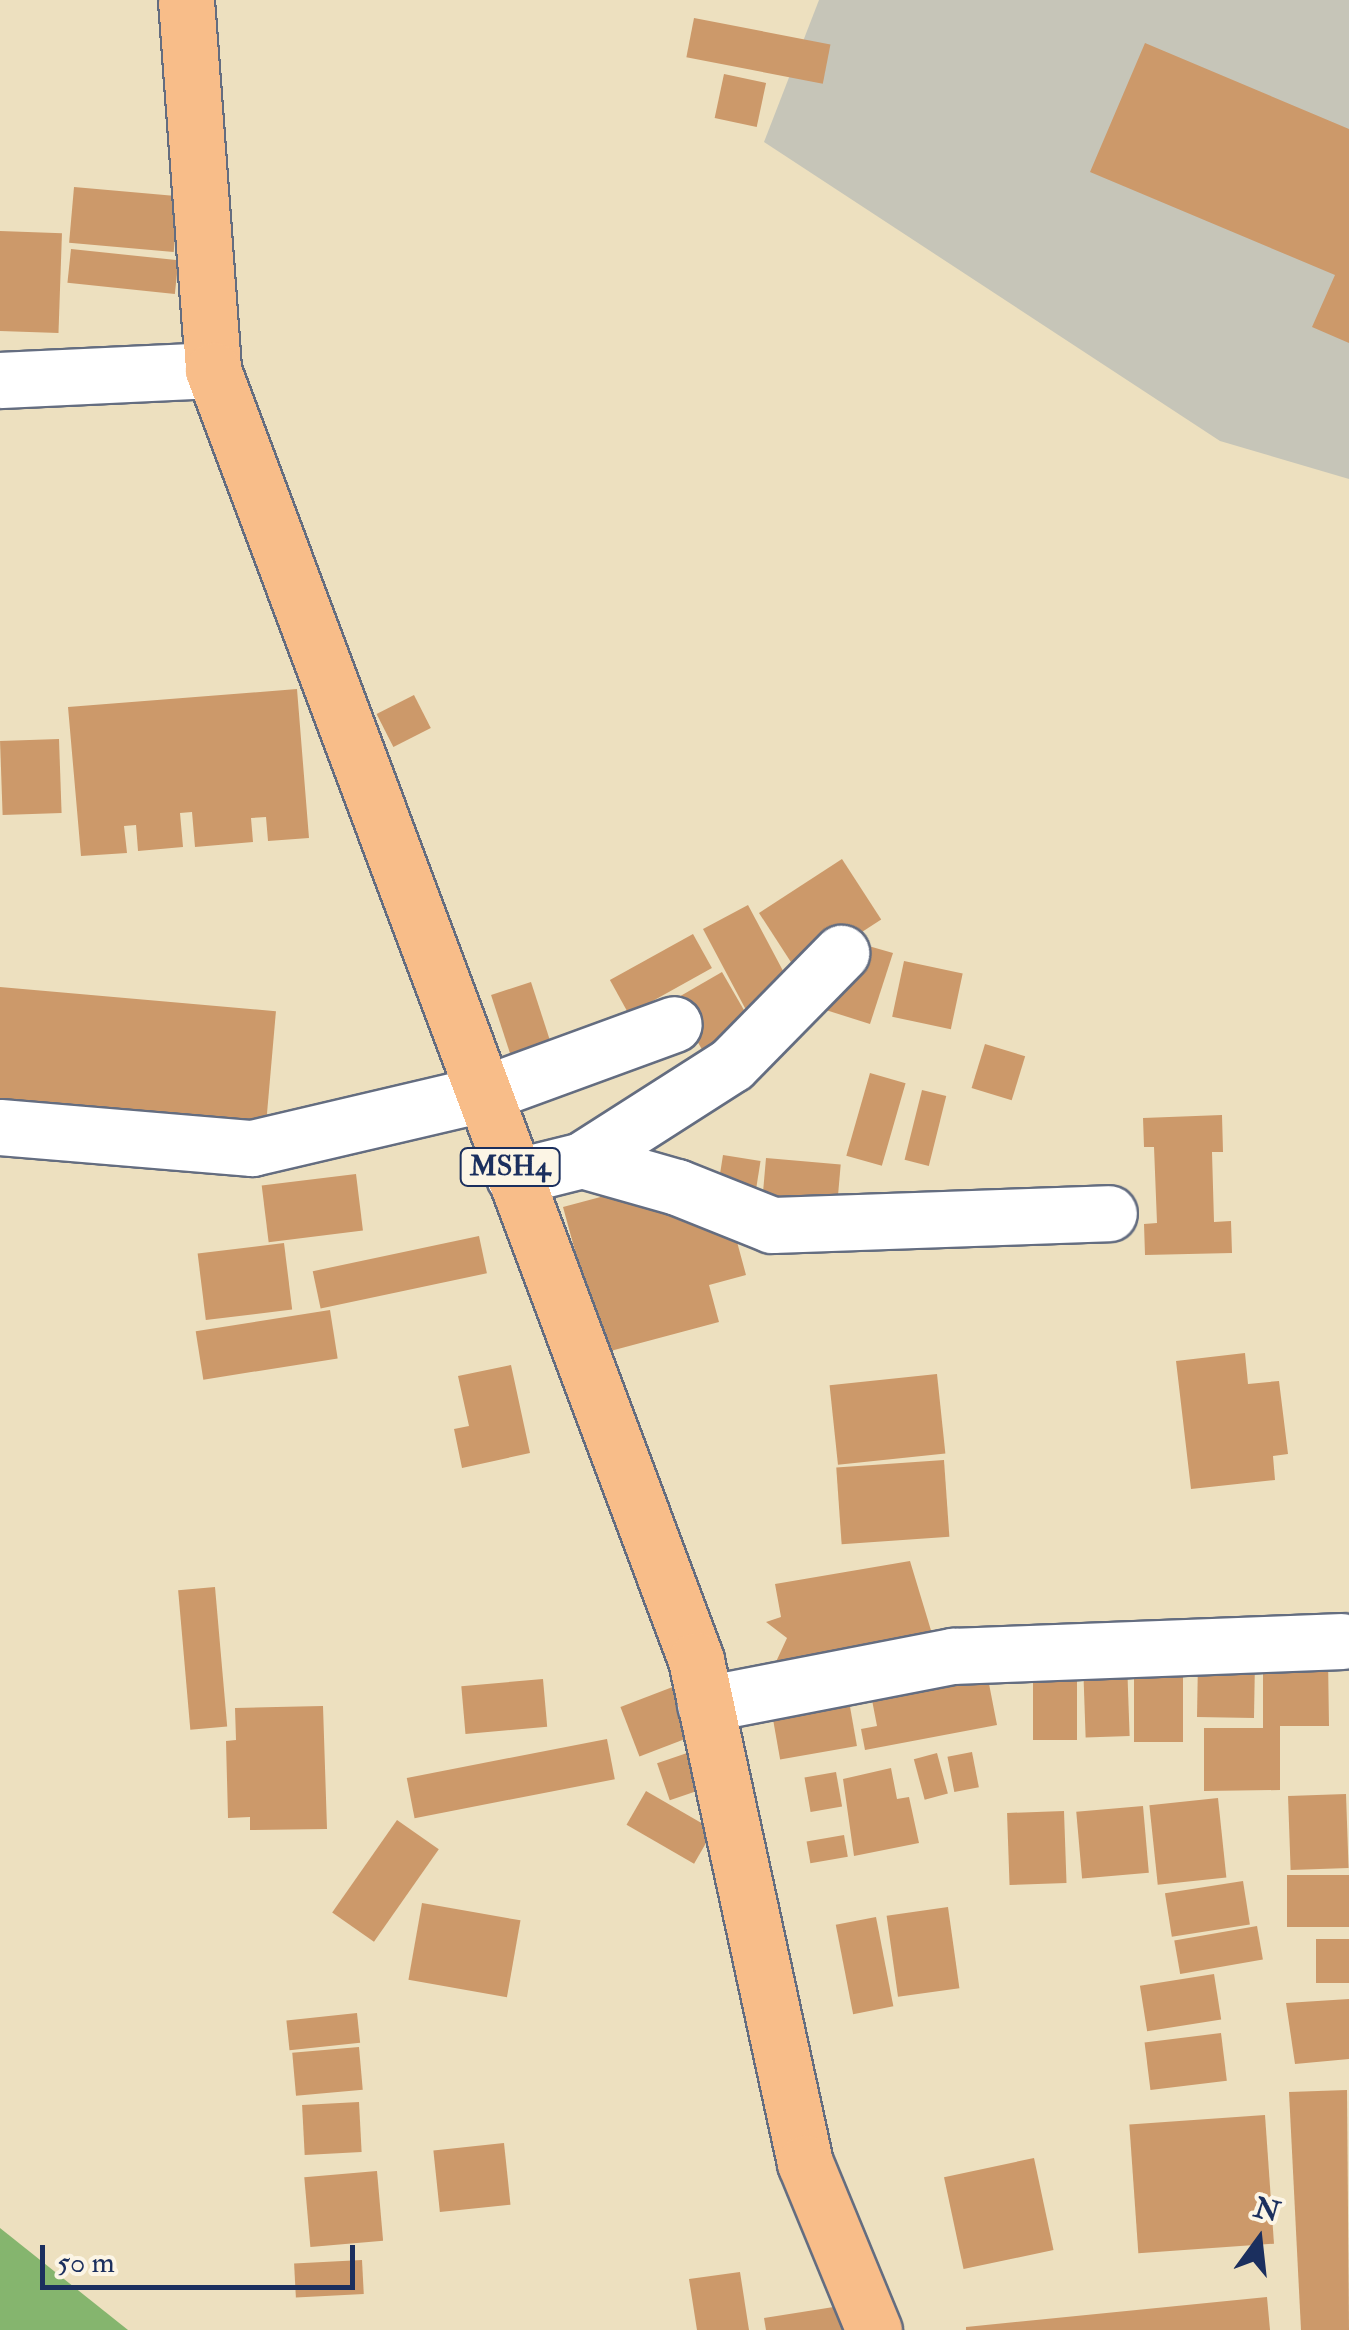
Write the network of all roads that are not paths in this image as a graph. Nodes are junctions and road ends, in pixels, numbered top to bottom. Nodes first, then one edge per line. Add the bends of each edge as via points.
1 (186, 0) edge
2 (213, 370) junction
3 (0, 380) edge
4 (841, 953) dead end
5 (674, 1024) dead end
6 (482, 1094) junction
7 (0, 1126) edge
8 (582, 1160) junction
9 (514, 1177) junction
10 (1109, 1214) dead end
11 (1342, 1641) dead end
12 (705, 1704) junction
13 (874, 2330) edge

1 - 2 main road, MSH4
2 - 3 street
2 - 6 main road, MSH4
4 - 8 street via 732,1064
5 - 6 street
6 - 7 street via 252,1148
6 - 9 main road, MSH4
8 - 9 street
8 - 10 street via 677,1187 772,1225
9 - 12 main road, MSH4 via 696,1660
11 - 12 street via 953,1656
12 - 13 main road, MSH4 via 805,2163

